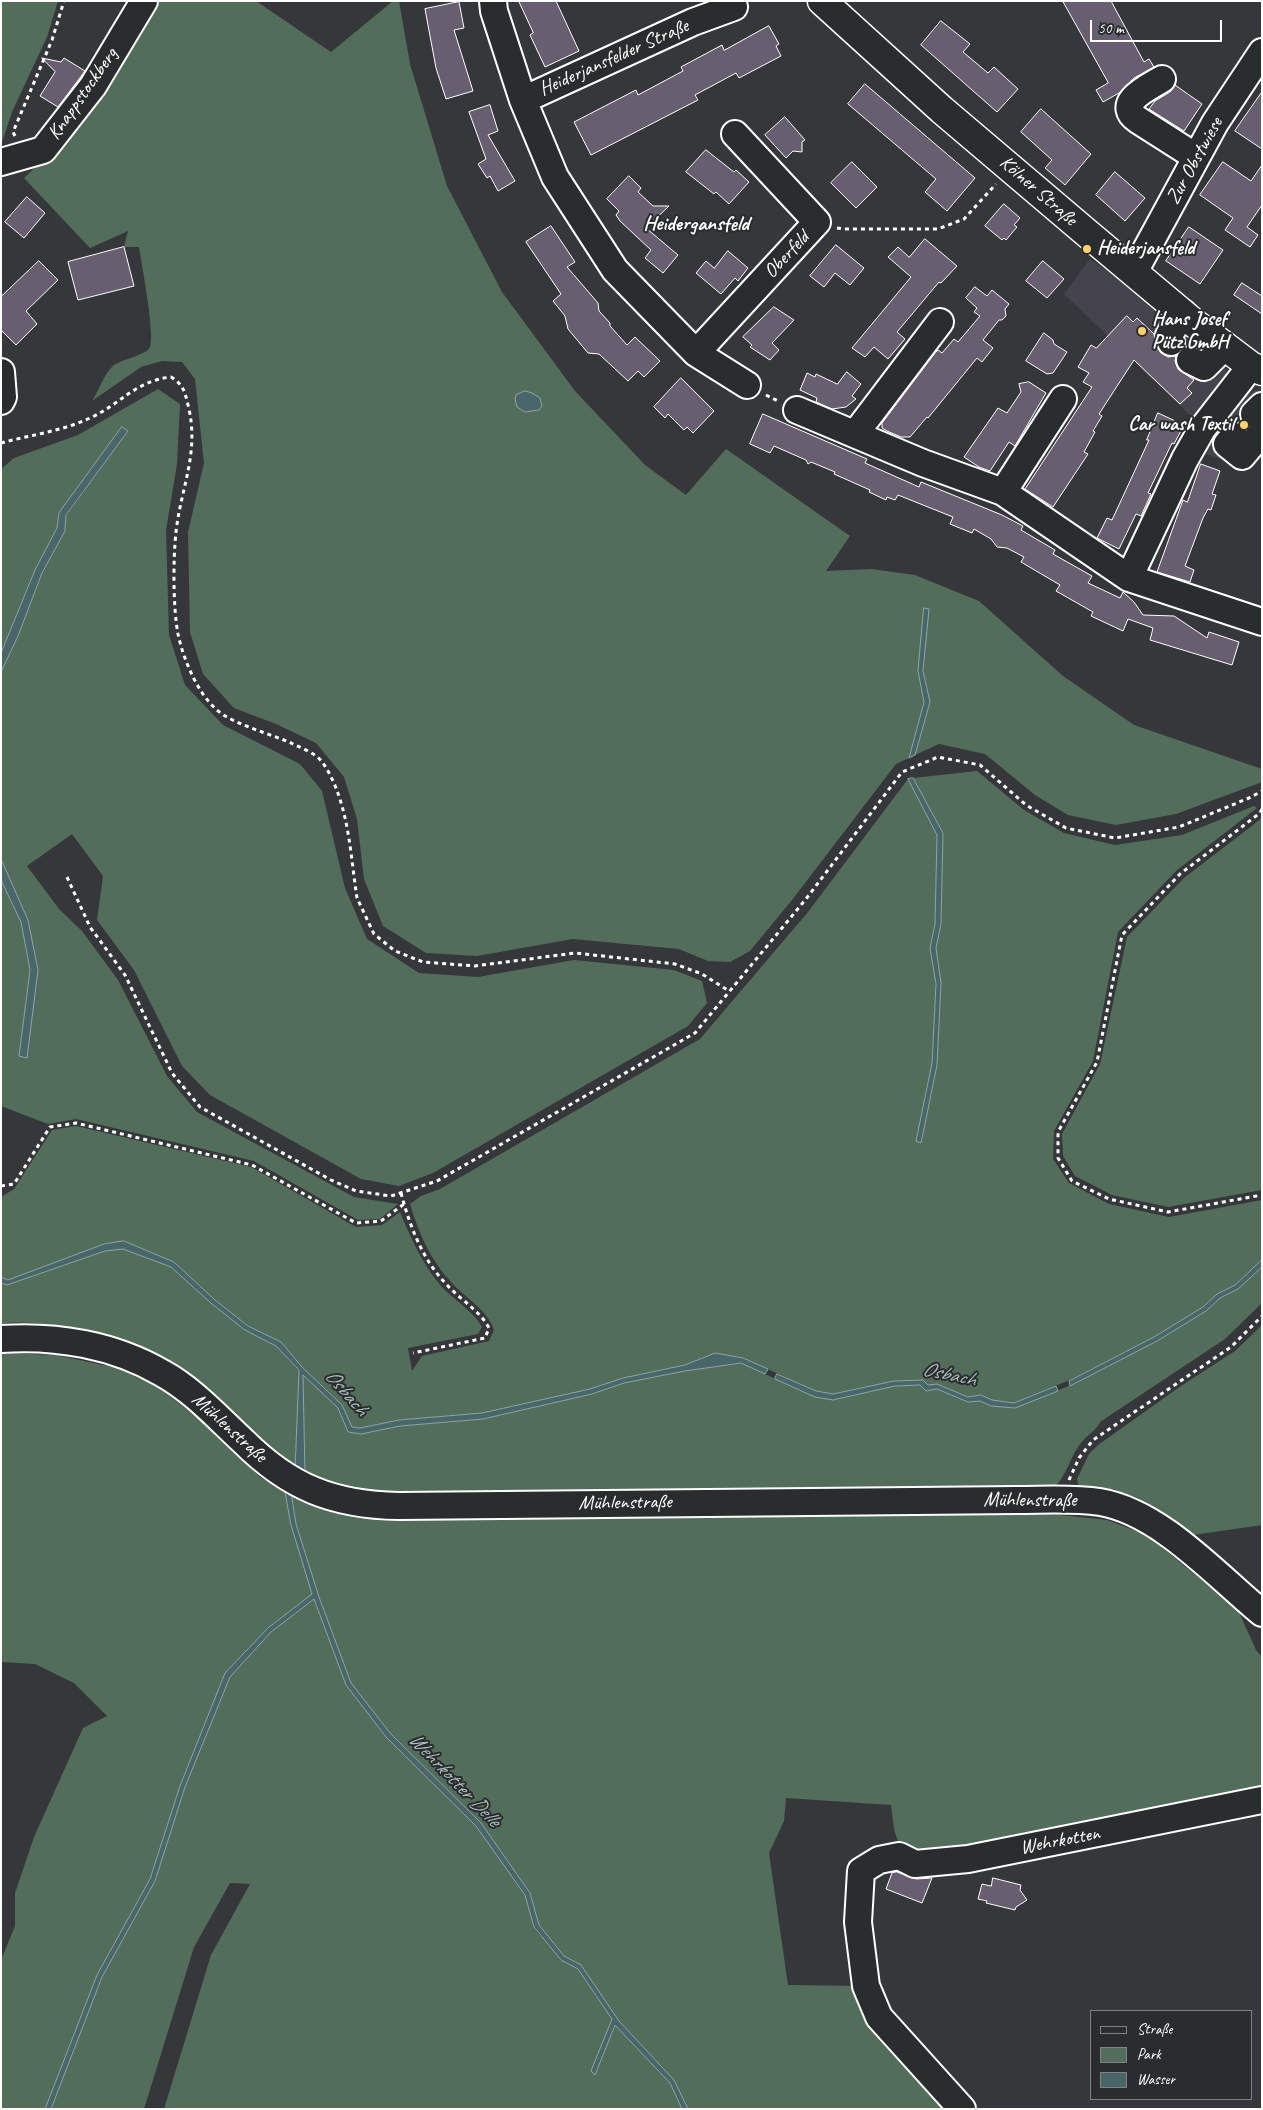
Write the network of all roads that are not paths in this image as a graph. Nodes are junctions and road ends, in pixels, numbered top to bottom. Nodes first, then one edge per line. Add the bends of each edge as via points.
1 (144, 1) edge
2 (493, 1) edge
3 (822, 1) edge
4 (734, 7) dead end
5 (1262, 54) edge
6 (1162, 79) dead end
7 (522, 100) junction
8 (735, 134) dead end
9 (1196, 157) junction
10 (12, 158) edge
11 (1134, 272) junction
12 (1183, 313) junction
13 (940, 322) dead end
14 (1171, 342) dead end
15 (1225, 346) junction
16 (696, 353) junction
17 (1190, 360) dead end
18 (1256, 369) edge
19 (1, 372) edge
20 (746, 385) road end
21 (1063, 399) dead end
22 (1, 402) edge
23 (797, 410) road end
24 (1259, 417) edge
25 (855, 434) junction
26 (1231, 440) dead end
27 (1003, 492) junction
28 (1128, 578) junction
29 (1262, 622) edge
30 (1, 1339) edge
31 (1262, 1613) edge
32 (1262, 1800) edge
33 (962, 2109) edge

1 - 10 street, Knappstockberg via 93,86 43,150
2 - 7 street, Heiderjansfelder Straße
3 - 11 main road, Kölner Straße via 942,110
4 - 7 street, Heiderjansfelder Straße via 693,22
5 - 9 street, Zur Obstwiese
6 - 9 street via 1134,96 1132,113
7 - 16 street, Heiderjansfelder Straße via 555,177 615,270
8 - 16 street, Oberfeld via 817,222
9 - 11 street, Zur Obstwiese
11 - 12 main road, Kölner Straße
12 - 14 street via 1169,335
12 - 15 main road, Kölner Straße
13 - 25 street
15 - 17 street via 1204,367
15 - 18 main road, Kölner Straße
16 - 20 street, Heiderjansfelder Straße
18 - 28 street via 1202,429
19 - 22 street
21 - 27 street
23 - 25 street
24 - 26 street via 1242,456
25 - 27 street
27 - 28 street
28 - 29 street
30 - 31 street, Mühlenstraße via 40,1338 81,1343 116,1352 146,1365 163,1373 200,1401 281,1474 310,1490 349,1502 381,1506 1100,1502 1143,1516
32 - 33 street, Wehrkotten via 968,1859 915,1864 899,1856 879,1860 861,1871 858,1922 866,1986 879,2017

